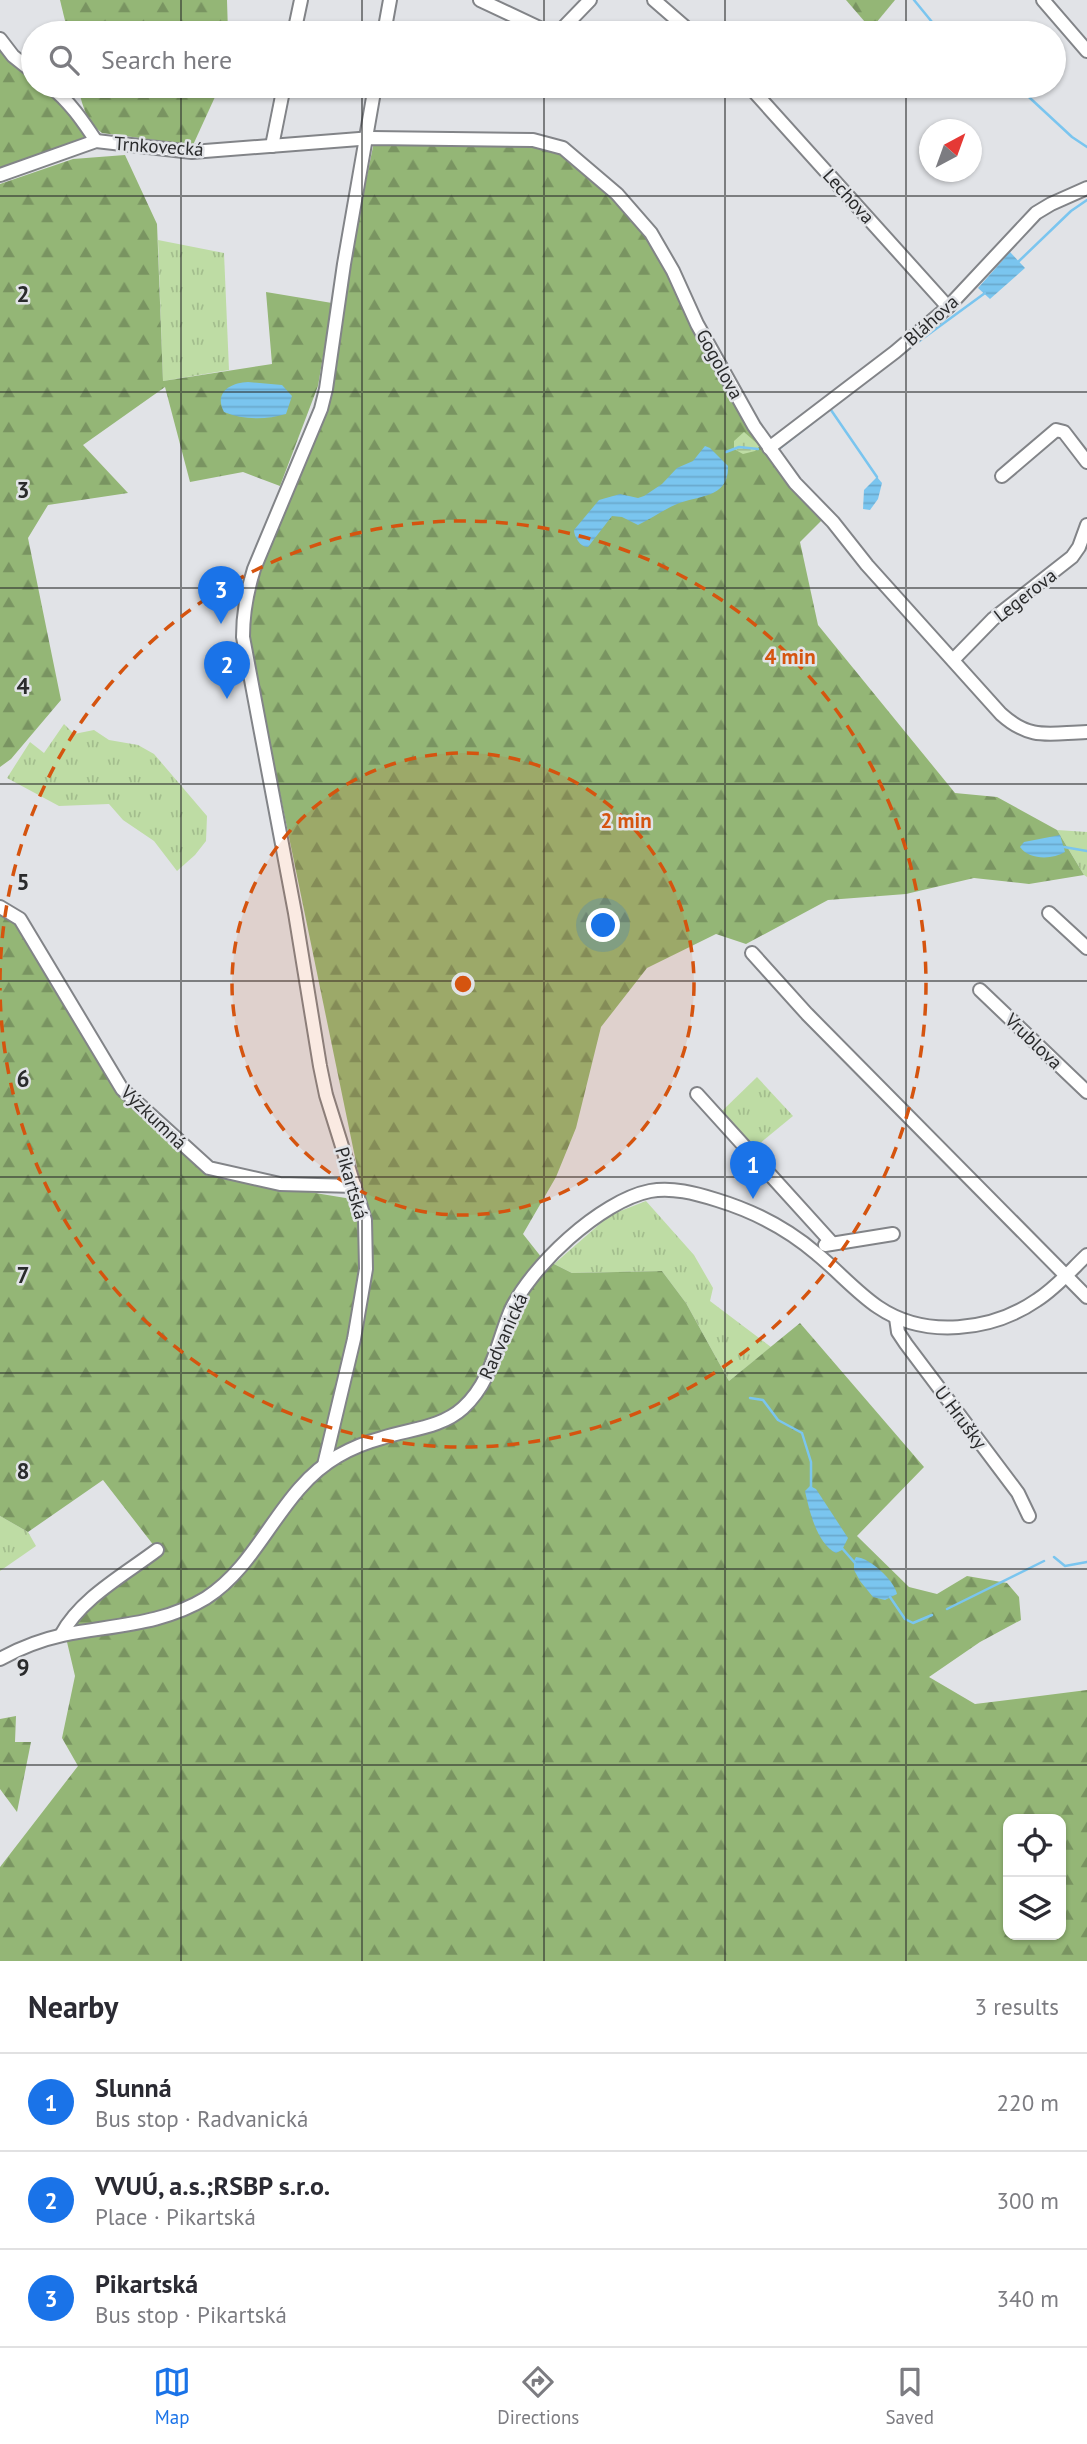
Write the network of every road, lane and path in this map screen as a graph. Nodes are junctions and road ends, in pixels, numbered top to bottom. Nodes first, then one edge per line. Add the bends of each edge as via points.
1 (301, 0) edge
2 (390, 0) edge
3 (480, 0) edge
4 (590, 0) edge
5 (654, 0) edge
6 (1043, 0) edge
7 (297, 21) edge
8 (386, 21) edge
9 (525, 21) edge
10 (570, 21) edge
11 (678, 21) edge
12 (1061, 21) edge
13 (1066, 27) edge
14 (0, 39) edge
15 (1087, 51) edge
16 (21, 62) edge
17 (64, 98) edge
18 (282, 98) edge
19 (373, 98) edge
20 (759, 98) edge
21 (366, 138) junction
22 (96, 141) junction
23 (272, 146) junction
24 (0, 175) edge
25 (1087, 188) edge
26 (948, 307) junction
27 (769, 448) junction
28 (1087, 462) edge
29 (1002, 476) dead end
30 (1087, 525) edge
31 (953, 660) junction
32 (1087, 732) edge
33 (0, 907) edge
34 (1049, 913) dead end
35 (1087, 948) edge
36 (752, 953) dead end
37 (980, 990) dead end
38 (1087, 1092) edge
39 (697, 1094) dead end
40 (355, 1186) junction
41 (893, 1234) dead end
42 (832, 1243) junction
43 (811, 1249) junction
44 (1087, 1255) edge
45 (1066, 1275) junction
46 (1087, 1297) edge
47 (895, 1318) junction
48 (324, 1465) junction
49 (1029, 1516) dead end
50 (157, 1550) dead end
51 (61, 1636) junction
52 (0, 1659) edge

1 - 7 street
2 - 8 street
3 - 9 street
4 - 10 street
5 - 11 street
6 - 12 street
13 - 15 street
14 - 16 street
17 - 22 street
18 - 23 street
19 - 21 street, Pikartská
20 - 26 street, Lechova
21 - 23 street, Trnkovecká
21 - 27 street, Gogolova via 533,141 556,145 575,156 651,233 737,397
21 - 40 street, Pikartská via 326,389 254,569 247,590 243,637 320,1066
22 - 23 street, Trnkovecká via 192,152
22 - 24 street, Trnkovecká
25 - 26 street, Bláhova via 1029,219
26 - 27 street, Bláhova
27 - 31 street, Gogolova
28 - 29 street via 1064,432 1056,430
30 - 31 street, Legerova via 1072,557 993,619
31 - 32 street, Gogolova via 1015,726 1027,732
33 - 40 street, Výzkumná via 20,919 122,1089 209,1168 280,1184
34 - 35 street
36 - 45 street via 816,1024
37 - 38 street, Vrublova
39 - 42 street
40 - 48 street, Pikartská via 365,1220 366,1269
41 - 42 street
42 - 43 street
43 - 47 street, Radvanická
43 - 48 street, Radvanická via 758,1216 704,1196 662,1190 632,1197 574,1236 527,1283 511,1312 491,1370 462,1410 438,1423 359,1446
44 - 45 street, Radvanická
45 - 46 street
45 - 47 street, Radvanická via 1037,1301 996,1321 941,1327
47 - 49 street, U Hrušky via 906,1344 1018,1493
48 - 51 street, Radvanická via 298,1488 239,1569 205,1598 161,1619
50 - 51 street via 83,1606
51 - 52 street, Radvanická

